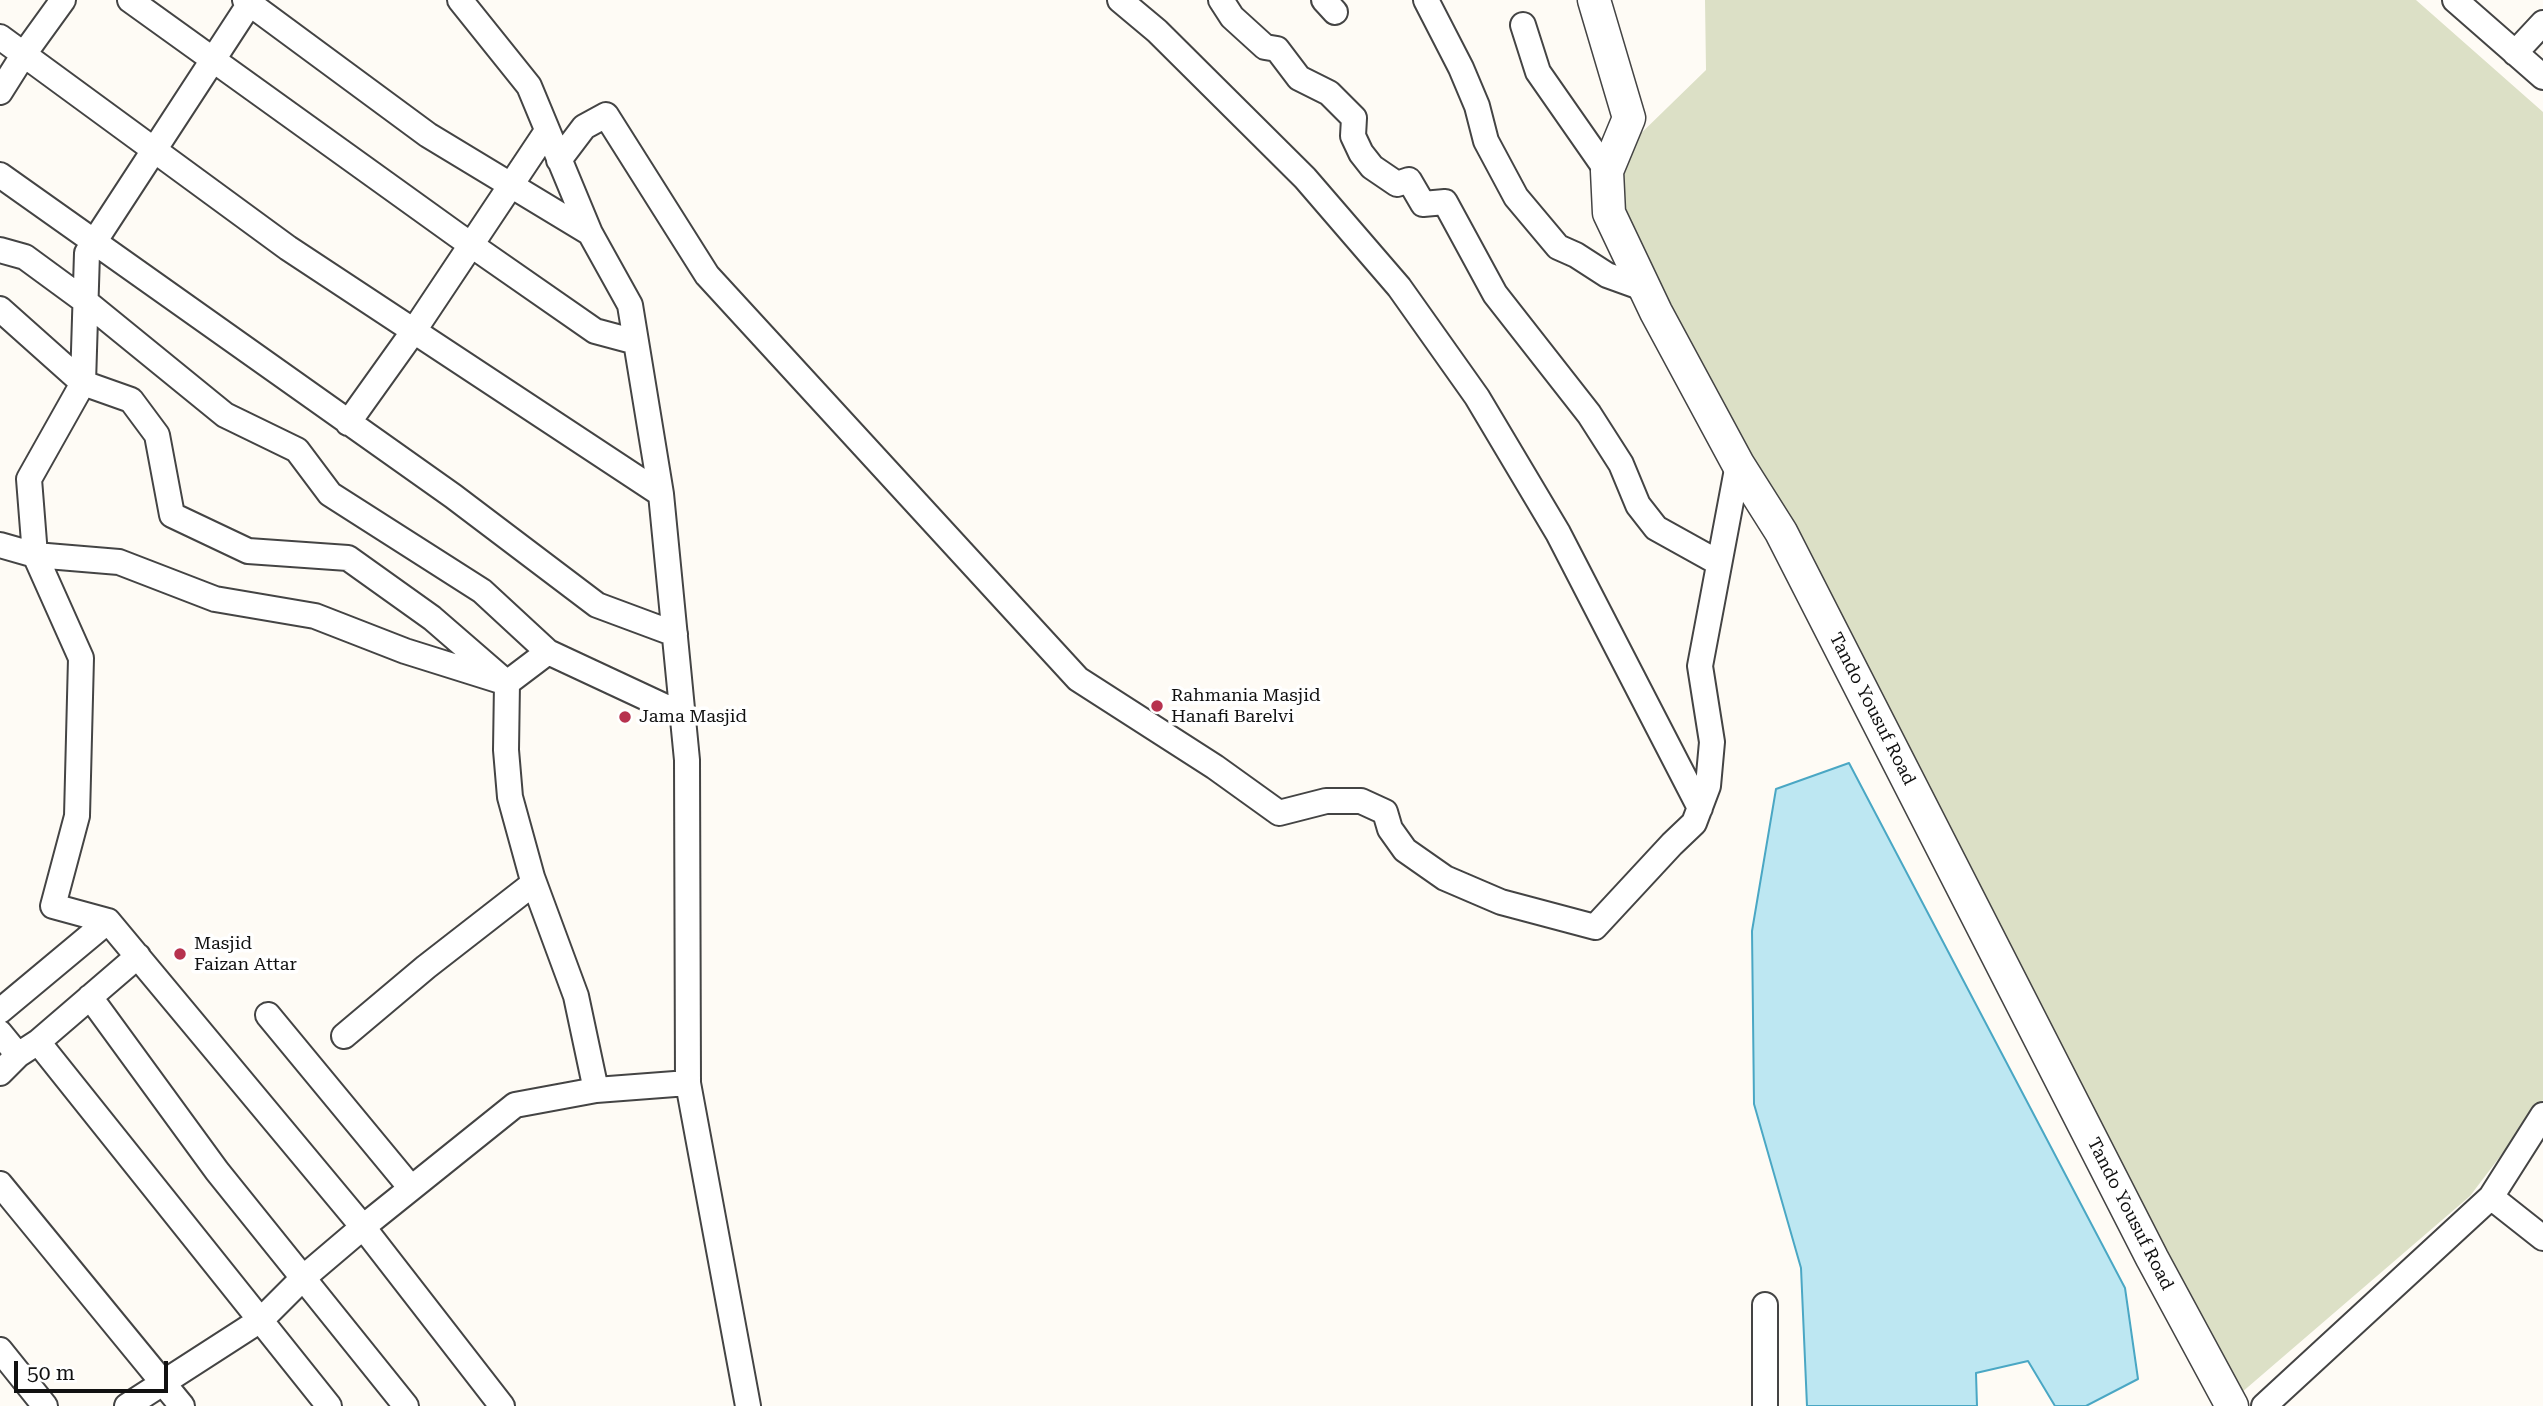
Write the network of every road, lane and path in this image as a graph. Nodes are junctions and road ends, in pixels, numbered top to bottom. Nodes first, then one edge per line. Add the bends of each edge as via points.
1 (63, 0) edge
2 (130, 0) edge
3 (460, 0) edge
4 (1120, 0) edge
5 (1221, 0) edge
6 (1426, 0) edge
7 (1594, 0) edge
8 (2455, 0) edge
9 (248, 2) edge
10 (2543, 23) edge
11 (1523, 25) dead end
12 (0, 37) edge
13 (2515, 53) junction
14 (24, 54) junction
15 (213, 60) junction
16 (2543, 76) edge
17 (0, 92) edge
18 (547, 131) junction
19 (155, 149) junction
20 (559, 160) junction
21 (1607, 171) junction
22 (0, 175) edge
23 (512, 186) junction
24 (590, 233) junction
25 (94, 241) junction
26 (471, 245) junction
27 (0, 250) edge
28 (1643, 288) junction
29 (85, 300) junction
30 (0, 309) edge
31 (413, 332) junction
32 (636, 342) junction
33 (83, 383) junction
34 (348, 423) junction
35 (1738, 464) junction
36 (661, 494) junction
37 (0, 545) edge
38 (35, 555) junction
39 (1719, 564) junction
40 (675, 634) junction
41 (548, 652) junction
42 (507, 683) junction
43 (683, 715) junction
44 (1700, 808) junction
45 (534, 883) junction
46 (108, 921) junction
47 (138, 956) junction
48 (90, 997) junction
49 (0, 1011) edge
50 (268, 1015) dead end
51 (0, 1033) edge
52 (344, 1036) dead end
53 (28, 1049) junction
54 (0, 1073) edge
55 (688, 1083) junction
56 (596, 1090) junction
57 (2543, 1115) edge
58 (0, 1184) edge
59 (411, 1188) junction
60 (2491, 1197) junction
61 (363, 1227) junction
62 (2543, 1238) edge
63 (303, 1278) junction
64 (1765, 1305) dead end
65 (262, 1319) junction
66 (0, 1350) edge
67 (163, 1382) junction
68 (45, 1406) edge
69 (127, 1406) edge
70 (182, 1406) edge
71 (329, 1406) edge
72 (406, 1406) edge
73 (502, 1406) edge
74 (748, 1406) edge
75 (1765, 1406) edge
76 (2232, 1406) edge
77 (2264, 1406) edge

1 - 14 street
2 - 15 street
3 - 18 street via 529,86
4 - 44 street via 1305,178 1399,287 1477,397 1558,533
5 - 39 street via 1265,47 1277,48 1299,79 1329,93 1354,118 1353,135 1372,167 1397,184 1409,180 1423,204 1445,202 1495,294 1621,464 1637,505 1656,528
6 - 28 street via 1461,68 1486,141 1516,197 1558,247 1607,275
7 - 21 street, Tando Yousuf Road via 1629,118
8 - 13 street
9 - 15 street
9 - 23 street via 428,135
10 - 13 street
11 - 21 street via 1543,81
12 - 14 street
13 - 16 street
14 - 17 street
14 - 19 street
15 - 19 street
15 - 26 street
18 - 20 street
18 - 23 street
19 - 25 street
19 - 31 street via 288,248
20 - 24 street
20 - 44 street via 584,127 606,115 708,275 1078,679 1279,813 1326,802 1361,801 1385,812 1405,850 1445,878 1501,902 1595,927 1694,824
21 - 28 street, Tando Yousuf Road via 1609,212
22 - 25 street
23 - 24 street
23 - 26 street
24 - 32 street via 630,305
25 - 29 street via 87,253
25 - 34 street
26 - 31 street
26 - 32 street via 595,331
27 - 29 street via 25,257
28 - 35 street, Tando Yousuf Road
29 - 33 street
29 - 41 street via 225,415 297,450 330,494 482,591
30 - 33 street
31 - 34 street
31 - 36 street
32 - 36 street
33 - 38 street via 29,478
33 - 42 street via 131,400 157,435 172,515 248,551 348,558 432,618
34 - 40 street via 597,604
35 - 39 street
35 - 76 street, Tando Yousuf Road via 1787,544
36 - 40 street
37 - 38 street
38 - 42 street via 118,562 215,599 315,616
38 - 46 street via 80,658 77,817 53,906
39 - 44 street via 1700,666 1712,741 1709,786
40 - 43 street
41 - 42 street
41 - 43 street
42 - 45 street via 510,797
43 - 55 street
45 - 52 street
45 - 56 street via 576,996
46 - 47 street
46 - 49 street
47 - 48 street
47 - 61 street
48 - 53 street
48 - 63 street via 216,1171
50 - 59 street
51 - 53 street
53 - 54 street
53 - 65 street
55 - 56 street
55 - 74 street
56 - 59 street via 515,1105
57 - 60 street
58 - 67 street
59 - 61 street
60 - 62 street
60 - 77 street
61 - 63 street
61 - 73 street
63 - 65 street
63 - 72 street
64 - 75 street
65 - 67 street
65 - 71 street
66 - 68 street
67 - 69 street
67 - 70 street

